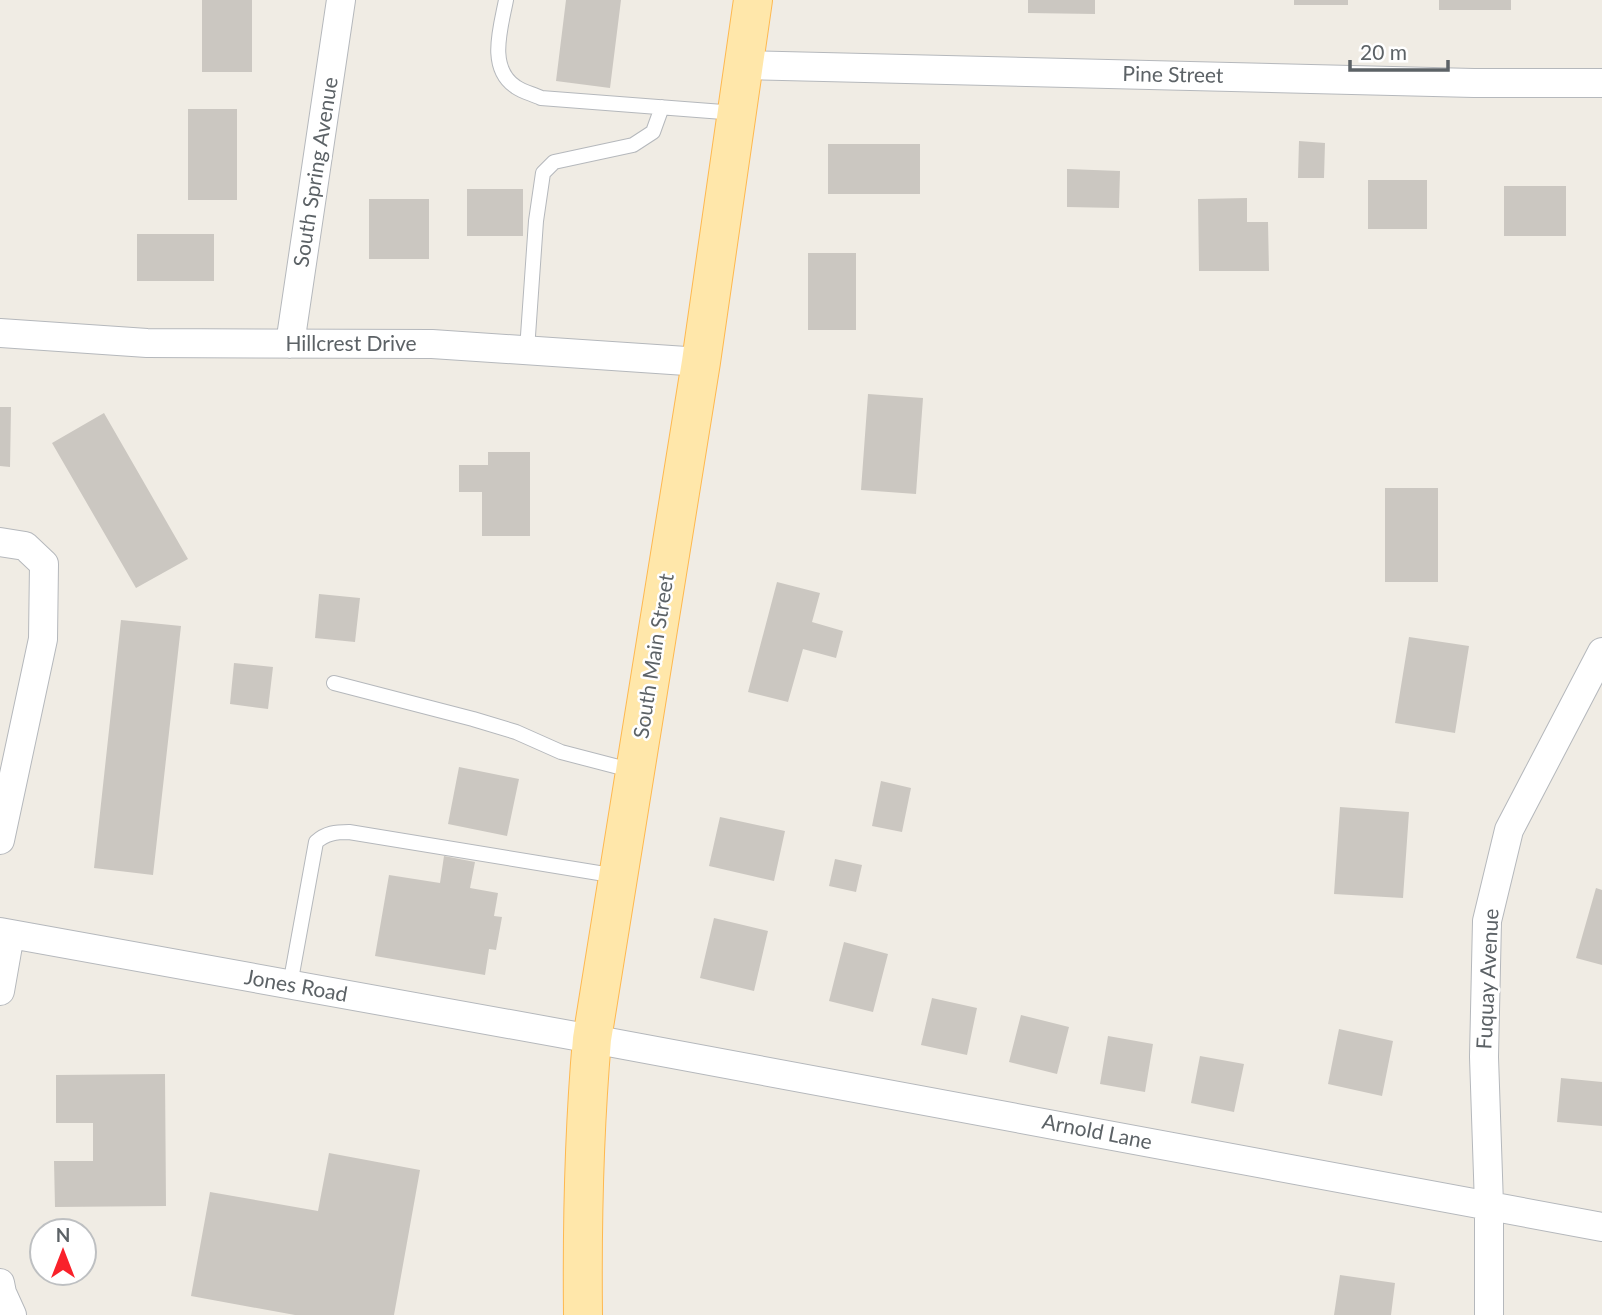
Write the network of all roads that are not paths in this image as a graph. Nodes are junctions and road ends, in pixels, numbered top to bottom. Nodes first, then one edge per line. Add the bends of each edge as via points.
1 (341, 0) edge
2 (506, 0) edge
3 (753, 0) edge
4 (745, 65) junction
5 (1602, 83) edge
6 (662, 107) junction
7 (738, 114) junction
8 (0, 333) edge
9 (290, 344) junction
10 (527, 350) junction
11 (701, 362) junction
12 (0, 542) edge
13 (1602, 652) edge
14 (334, 683) dead end
15 (635, 771) junction
16 (0, 840) edge
17 (618, 876) junction
18 (5, 933) edge
19 (290, 985) junction
20 (0, 991) edge
21 (592, 1039) junction
22 (1489, 1205) junction
23 (1602, 1227) edge
24 (0, 1283) edge
25 (12, 1315) edge
26 (583, 1315) edge
27 (1489, 1315) edge

1 - 9 street, South Spring Avenue
2 - 6 lane via 497,45 502,72 515,87 541,98
3 - 4 main road, South Main Street
4 - 5 street, Pine Street
4 - 7 main road, South Main Street
6 - 7 lane
6 - 10 lane via 653,132 633,145 554,162 543,173
7 - 11 main road, South Main Street
8 - 9 street, Hillcrest Drive via 147,343
9 - 10 street, Hillcrest Drive via 432,344
10 - 11 street, Hillcrest Drive
11 - 15 main road, South Main Street
12 - 16 street via 25,546 44,564 43,639
13 - 22 street, Fuquay Avenue via 1509,830 1487,921 1484,1057
14 - 15 lane via 473,719 561,752
15 - 17 main road, South Main Street
17 - 19 lane via 349,832 323,836 316,842
17 - 21 main road, South Main Street
18 - 19 street, Jones Road
18 - 20 street
19 - 21 street, Jones Road
21 - 22 street, Arnold Lane
21 - 26 main road, South Main Street via 585,1125
22 - 23 street, Arnold Lane
22 - 27 street, Fuquay Avenue
24 - 25 street

